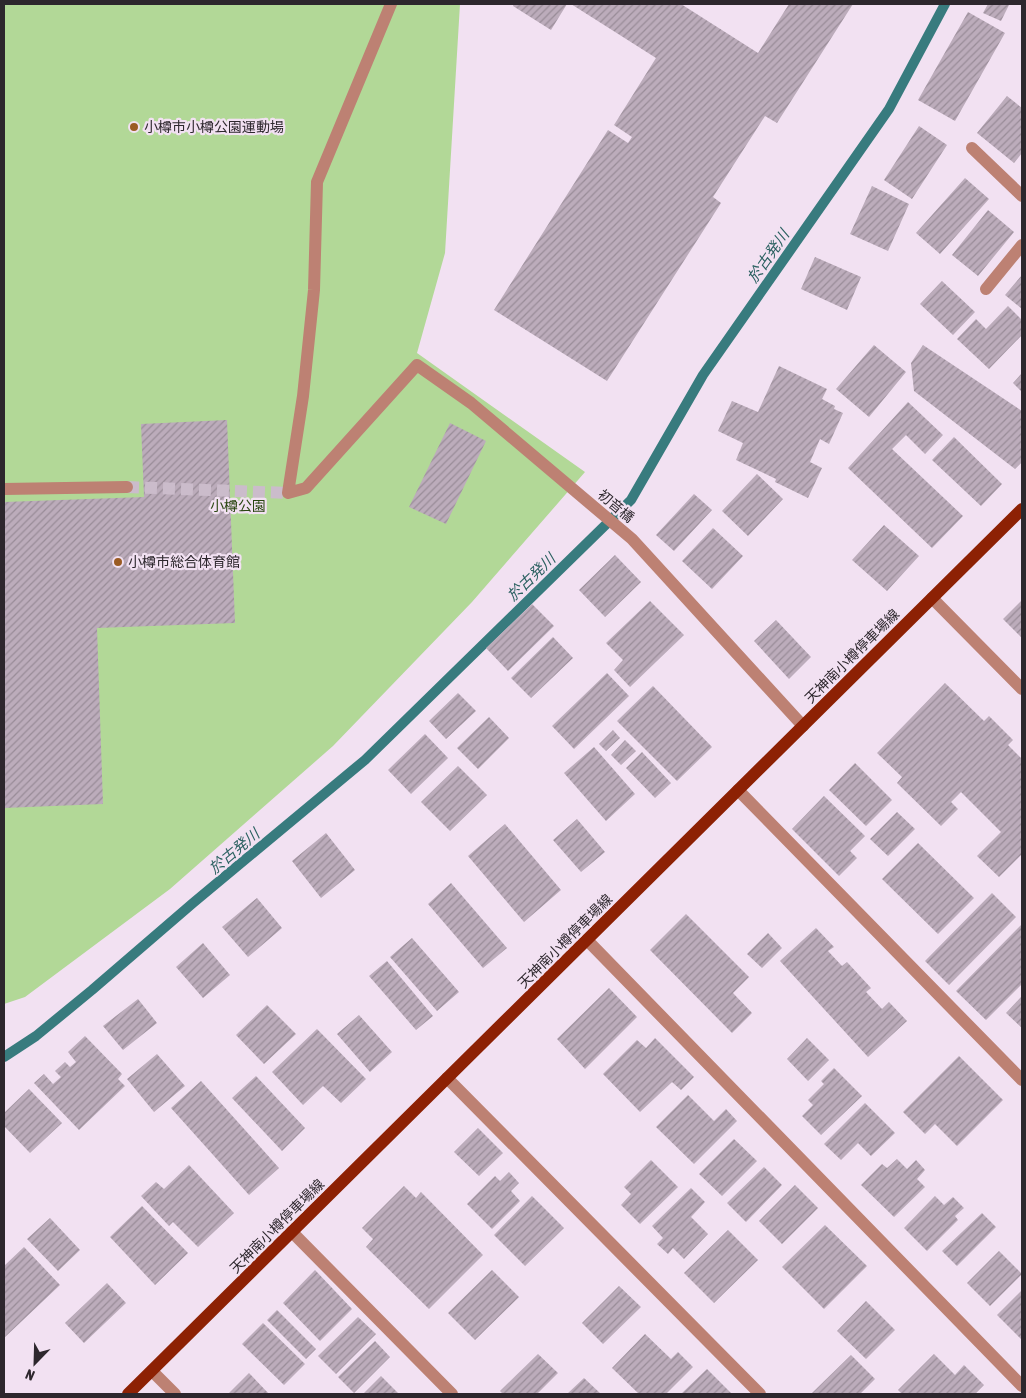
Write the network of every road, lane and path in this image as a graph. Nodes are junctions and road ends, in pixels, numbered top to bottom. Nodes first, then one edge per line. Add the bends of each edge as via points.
1 (391, 4) edge
2 (972, 148) dead end
3 (1022, 196) edge
4 (1022, 245) edge
5 (986, 290) dead end
6 (127, 488) tunnel mouth
7 (4, 489) edge
8 (1022, 509) edge
9 (932, 598) junction
10 (1022, 689) edge
11 (803, 726) junction
12 (738, 790) junction
13 (587, 940) junction
14 (447, 1078) junction
15 (1022, 1080) edge
16 (292, 1232) junction
17 (152, 1370) junction
18 (1022, 1386) edge
19 (128, 1394) edge
20 (175, 1394) edge
21 (452, 1394) edge
22 (760, 1394) edge

1 - 11 street, 初音橋 via 317,182 314,290 303,396 288,493 306,488 417,365 471,403 632,539
2 - 3 street
4 - 5 street
6 - 7 street
8 - 9 main road, 天神南小樽停車場線
9 - 10 street
9 - 11 main road, 天神南小樽停車場線
11 - 12 main road, 天神南小樽停車場線
12 - 13 main road, 天神南小樽停車場線
12 - 15 street
13 - 14 main road, 天神南小樽停車場線
13 - 18 street
14 - 16 main road, 天神南小樽停車場線
14 - 22 street
16 - 17 main road, 天神南小樽停車場線
16 - 21 street
17 - 19 main road, 天神南小樽停車場線
17 - 20 street

